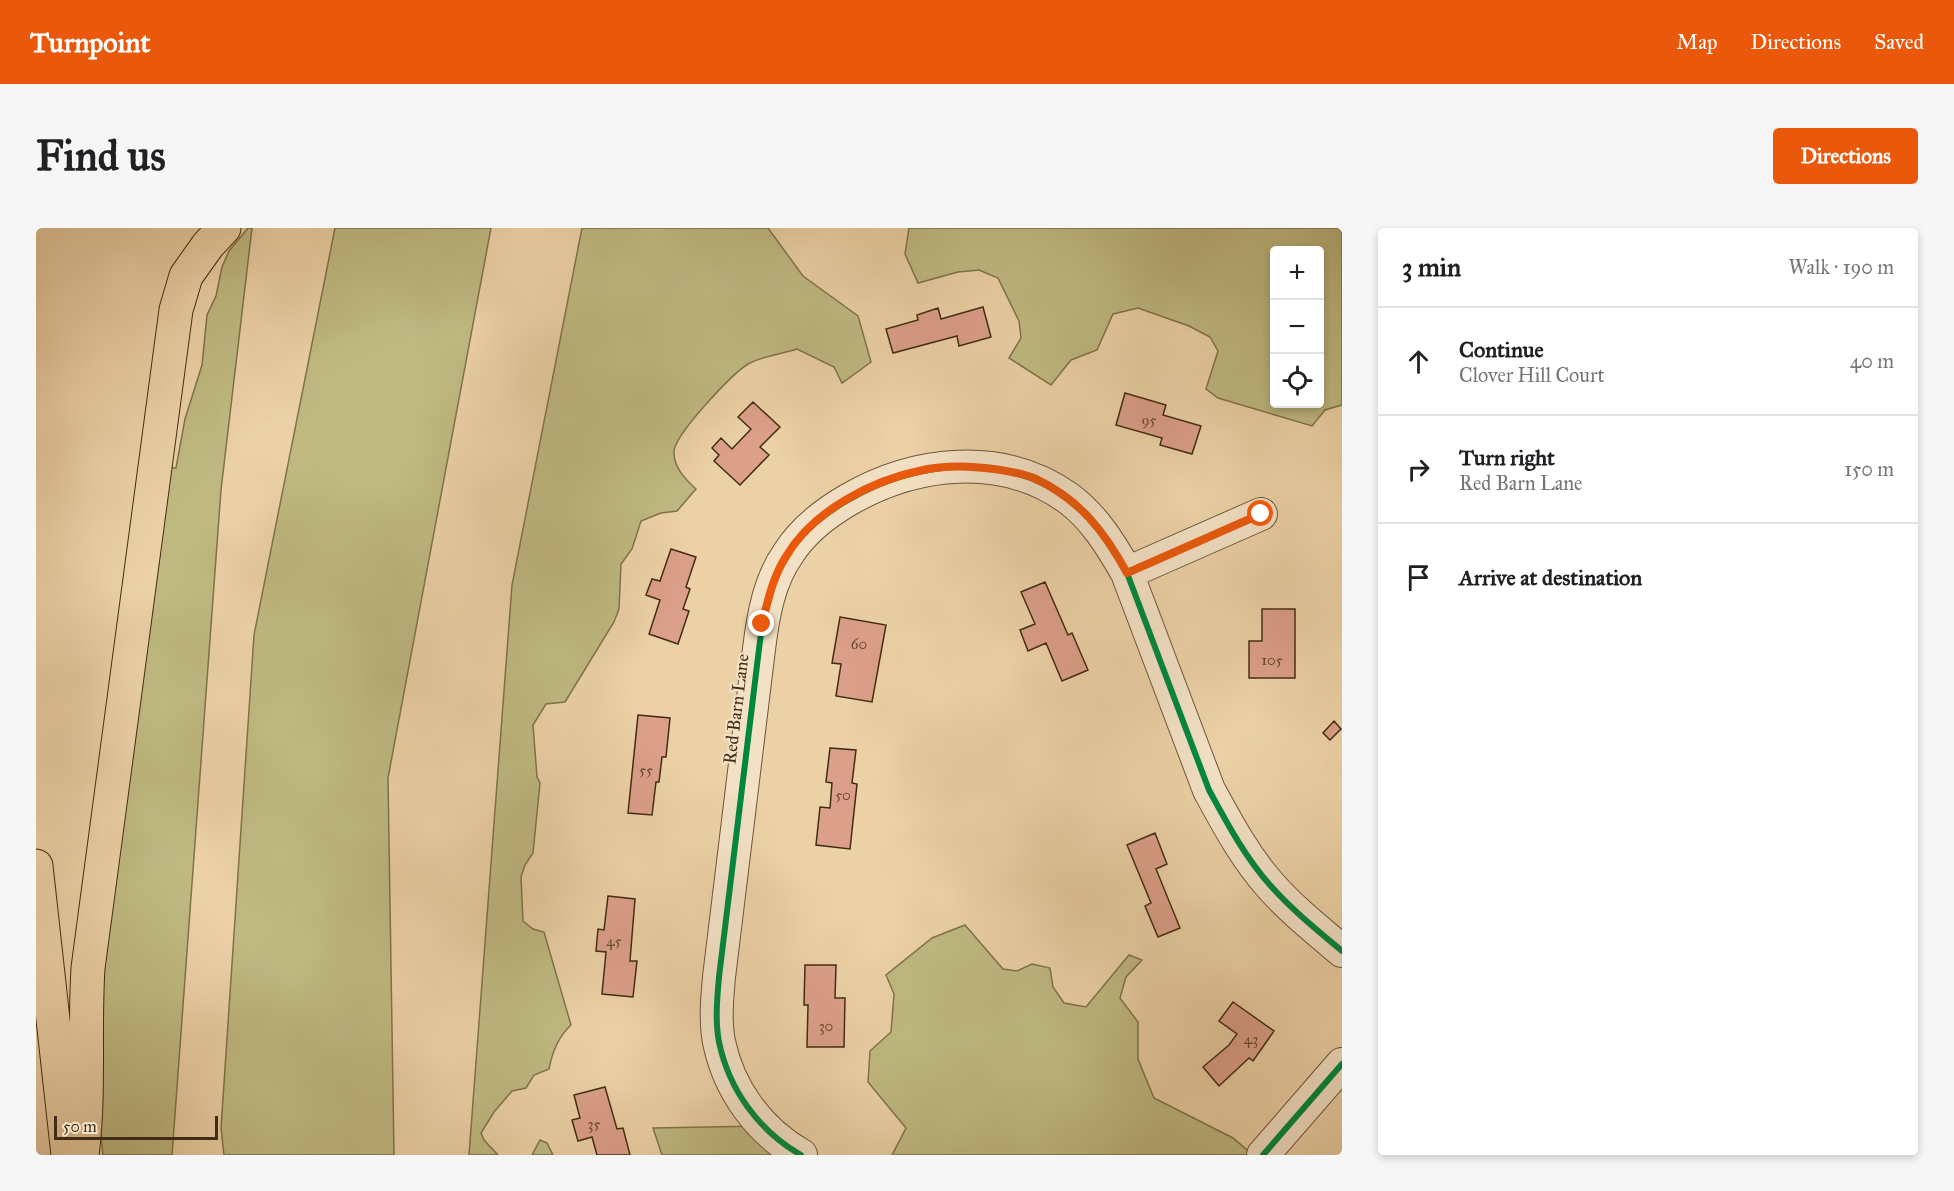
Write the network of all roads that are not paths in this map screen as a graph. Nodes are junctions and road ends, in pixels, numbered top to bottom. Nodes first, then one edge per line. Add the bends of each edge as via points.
1 (224, 228) edge
2 (1261, 514) dead end
3 (1127, 573) junction
4 (36, 866) edge
5 (1342, 951) edge
6 (1342, 1064) edge
7 (68, 1155) edge
8 (82, 1155) edge
9 (801, 1155) edge
10 (1263, 1155) edge

1 - 8 highway via 186,276 176,310 88,968 87,1116
2 - 3 street
3 - 5 street, Red Barn Lane via 1209,790 1226,821 1270,885
3 - 9 street, Red Barn Lane via 1102,532 1069,499 1034,478 975,467 924,470 872,486 817,521 787,555 776,576 762,624 716,1008 727,1071 742,1101 784,1145
4 - 7 highway
6 - 10 street

